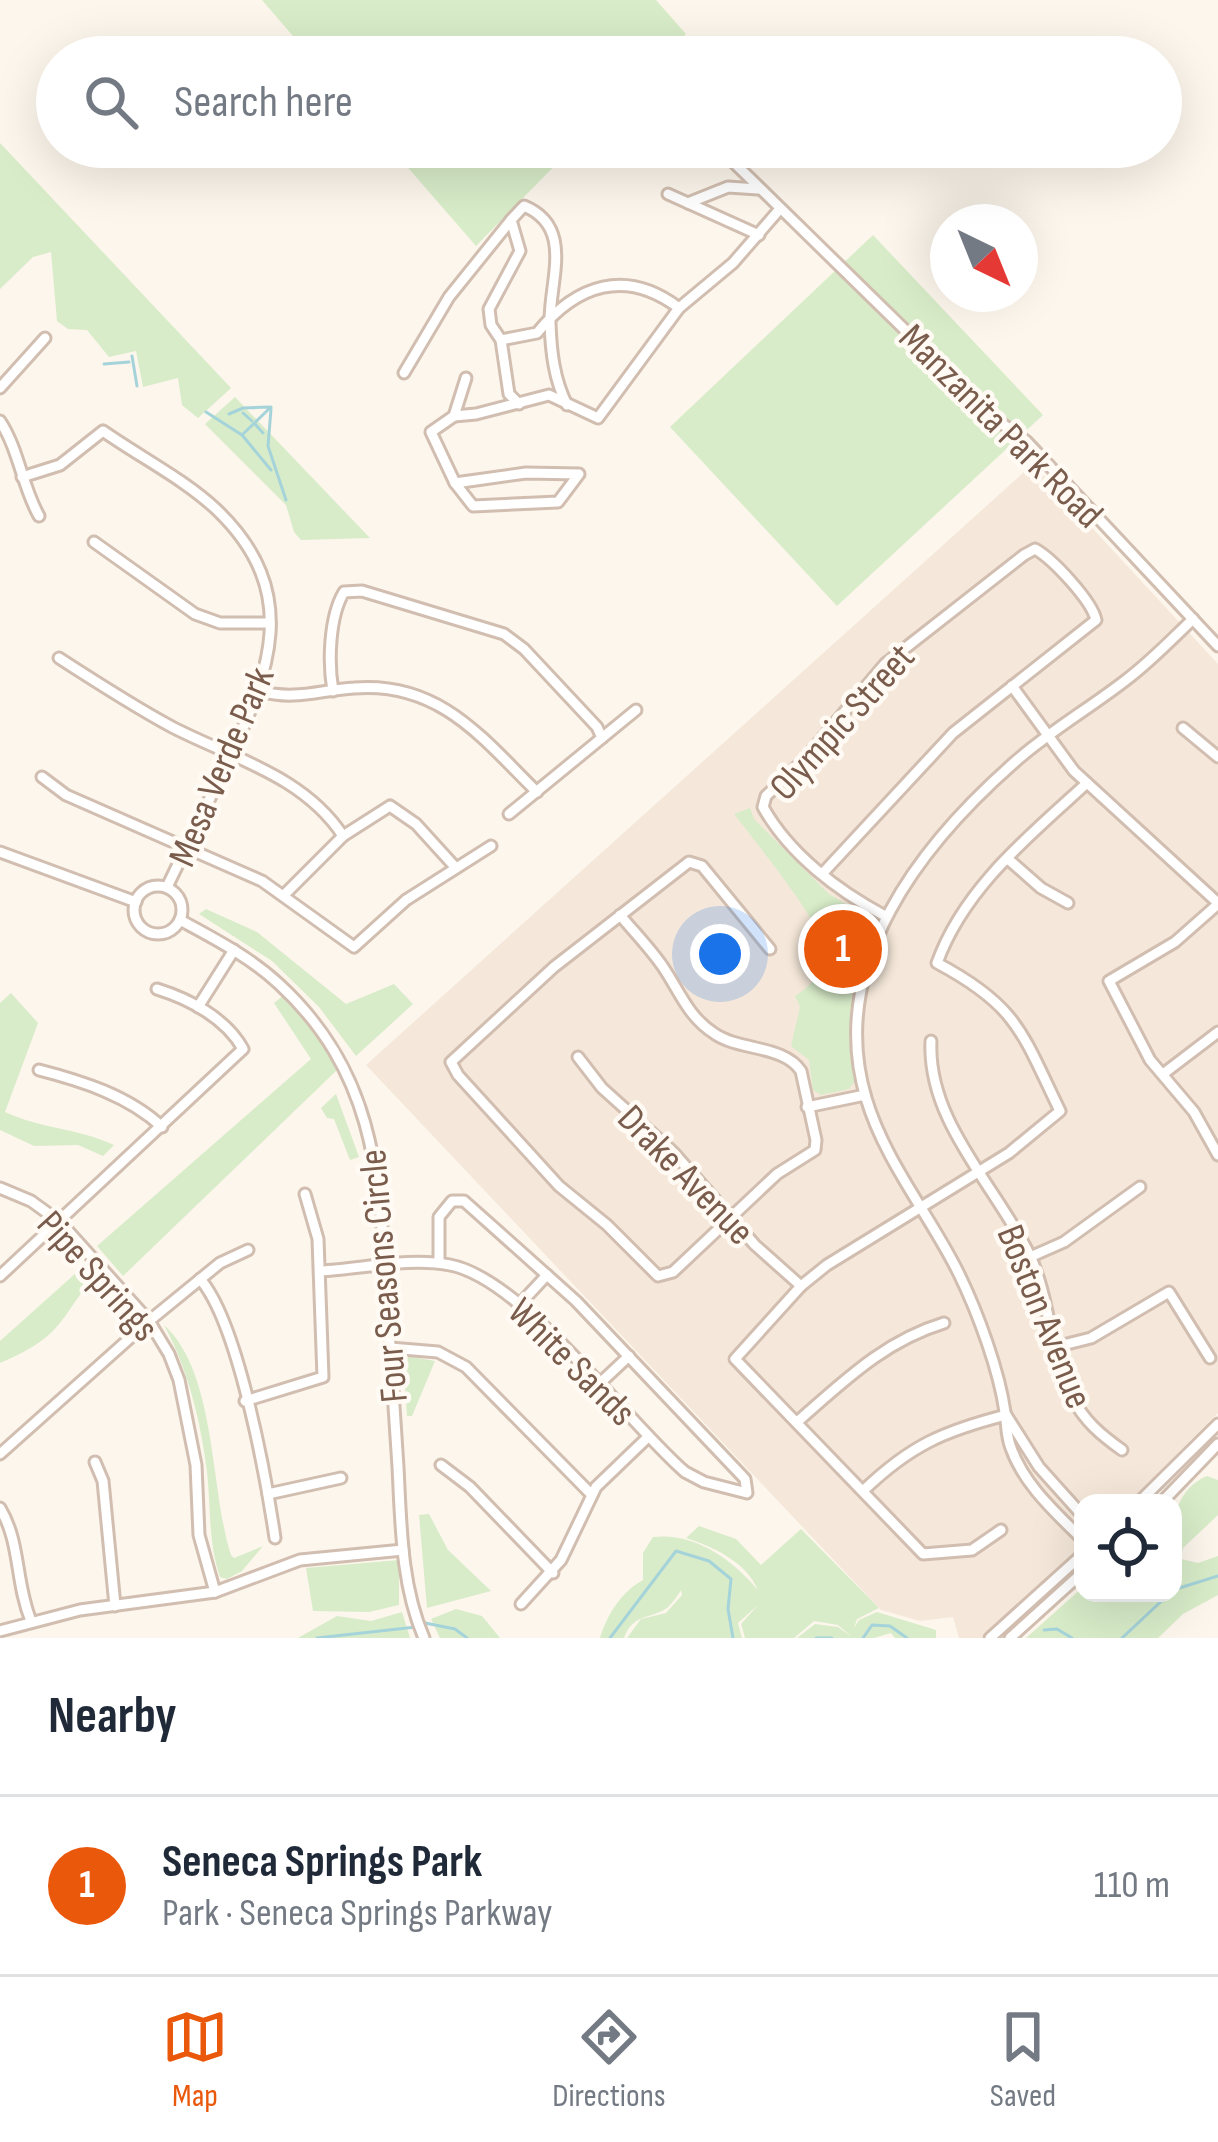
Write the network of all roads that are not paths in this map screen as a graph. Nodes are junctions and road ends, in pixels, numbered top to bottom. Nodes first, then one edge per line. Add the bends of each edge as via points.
1 (738, 168) edge
2 (758, 189) junction
3 (668, 194) dead end
4 (688, 203) junction
5 (779, 210) junction
6 (511, 220) junction
7 (759, 235) junction
8 (679, 308) junction
9 (549, 317) junction
10 (45, 338) dead end
11 (501, 340) junction
12 (404, 373) dead end
13 (466, 378) dead end
14 (0, 388) edge
15 (519, 404) junction
16 (568, 405) junction
17 (454, 416) junction
18 (0, 421) edge
19 (22, 478) junction
20 (455, 483) junction
21 (39, 516) dead end
22 (94, 542) dead end
23 (1193, 619) junction
24 (270, 623) junction
25 (1218, 646) edge
26 (59, 658) dead end
27 (1012, 686) junction
28 (333, 691) junction
29 (260, 692) junction
30 (636, 710) dead end
31 (1183, 728) dead end
32 (1049, 736) junction
33 (602, 738) junction
34 (231, 754) junction
35 (1218, 757) edge
36 (42, 777) dead end
37 (1087, 783) junction
38 (537, 792) junction
39 (509, 814) dead end
40 (344, 836) junction
41 (491, 846) dead end
42 (187, 847) junction
43 (0, 852) edge
44 (1008, 859) junction
45 (456, 868) junction
46 (822, 874) junction
47 (167, 887) junction
48 (284, 895) junction
49 (136, 902) junction
50 (1068, 903) dead end
51 (1218, 903) edge
52 (620, 915) junction
53 (885, 916) junction
54 (180, 920) junction
55 (770, 949) dead end
56 (234, 950) junction
57 (157, 989) dead end
58 (198, 1006) junction
59 (1218, 1033) edge
60 (931, 1041) dead end
61 (578, 1057) dead end
62 (39, 1070) dead end
63 (1163, 1074) junction
64 (865, 1095) junction
65 (807, 1107) junction
66 (162, 1127) junction
67 (1218, 1153) edge
68 (980, 1172) junction
69 (1140, 1187) dead end
70 (0, 1188) edge
71 (305, 1194) dead end
72 (922, 1208) junction
73 (730, 1219) junction
74 (59, 1222) junction
75 (248, 1250) dead end
76 (1030, 1257) junction
77 (439, 1263) junction
78 (385, 1266) junction
79 (320, 1271) junction
80 (548, 1275) junction
81 (0, 1276) edge
82 (200, 1279) junction
83 (801, 1286) junction
84 (519, 1305) junction
85 (149, 1321) junction
86 (944, 1323) dead end
87 (1055, 1347) junction
88 (390, 1348) junction
89 (628, 1356) junction
90 (1210, 1358) dead end
91 (598, 1384) junction
92 (245, 1401) junction
93 (1006, 1414) junction
94 (797, 1423) junction
95 (1218, 1424) edge
96 (648, 1437) junction
97 (1199, 1444) junction
98 (1218, 1444) edge
99 (1122, 1450) dead end
100 (0, 1454) edge
101 (1209, 1454) junction
102 (95, 1462) dead end
103 (1218, 1462) edge
104 (441, 1466) dead end
105 (341, 1478) dead end
106 (864, 1490) junction
107 (268, 1494) junction
108 (591, 1494) junction
109 (1147, 1494) edge
110 (1170, 1494) edge
111 (1074, 1506) edge
112 (0, 1508) edge
113 (1001, 1530) dead end
114 (1074, 1531) edge
115 (275, 1538) dead end
116 (403, 1550) junction
117 (1074, 1562) edge
118 (553, 1573) junction
119 (1074, 1580) edge
120 (215, 1592) junction
121 (521, 1604) dead end
122 (115, 1606) junction
123 (31, 1621) junction
124 (0, 1631) edge
125 (424, 1638) edge
126 (990, 1638) edge
127 (1010, 1638) edge

1 - 2 street, Manzanita Park Road
2 - 4 street via 728,187
2 - 5 street, Manzanita Park Road
3 - 4 street
4 - 7 street
5 - 7 street
5 - 23 street, Manzanita Park Road via 1026,441
6 - 9 street via 524,206 552,226
6 - 11 street via 520,251 489,309
6 - 12 street via 449,297
7 - 8 street
8 - 9 street via 638,285 610,284
8 - 16 street via 598,418
9 - 11 street via 537,333
9 - 16 street via 556,382
10 - 14 street
11 - 15 street via 509,394
13 - 17 street
15 - 16 street via 549,395
15 - 17 street
17 - 20 street via 430,432
18 - 19 street
19 - 21 street
19 - 24 street, Mesa Verde Park via 60,465 103,431 226,518 261,575
20 - 20 street via 473,506 558,502 579,474
22 - 24 street via 195,614
23 - 25 street, Manzanita Park Road
23 - 32 street
24 - 29 street, Mesa Verde Park
26 - 34 street
27 - 32 street
27 - 46 street via 931,754
27 - 46 street, Olympic Street via 1096,620 1094,608 1035,549 885,664 766,796 763,807
28 - 29 street via 299,698
28 - 33 street via 337,604 344,592 382,595 504,634
28 - 38 street via 381,689 452,711
29 - 34 street, Mesa Verde Park
30 - 33 street
31 - 35 street
32 - 37 street
32 - 53 street via 950,828
33 - 38 street
34 - 40 street via 302,792
34 - 42 street, Mesa Verde Park
36 - 42 street
37 - 44 street
37 - 51 street
38 - 39 street
40 - 45 street via 390,806
40 - 48 street
41 - 45 street
42 - 47 street, Mesa Verde Park
42 - 48 street
43 - 49 street, Four Seasons Circle
44 - 50 street
44 - 68 street via 964,908 937,963 1005,1008 1060,1111
45 - 48 street via 354,947
46 - 53 street
47 - 49 street via 145,890
47 - 54 street via 179,898
49 - 54 street, Four Seasons Circle via 145,930 160,934
51 - 63 street via 1174,942 1109,981
52 - 55 street via 689,862 702,866
52 - 65 street via 700,1023 734,1044 795,1062
52 - 73 street via 451,1063 560,1186 658,1276 673,1272
53 - 64 street via 857,1019
54 - 56 street, Four Seasons Circle
56 - 58 street
56 - 78 street, Four Seasons Circle via 299,1004 355,1092 377,1166
57 - 58 street
58 - 66 street via 243,1049
59 - 63 street
60 - 68 street, Boston Avenue via 938,1092
61 - 73 street, Drake Avenue
62 - 66 street via 129,1102
63 - 67 street
64 - 65 street
64 - 72 street
65 - 73 street via 815,1150
66 - 74 street
68 - 72 street
68 - 76 street, Boston Avenue
69 - 76 street
70 - 74 street, Pipe Springs
71 - 79 street
72 - 83 street
72 - 93 street via 975,1311
73 - 83 street, Drake Avenue
74 - 81 street
74 - 85 street, Pipe Springs
75 - 82 street
76 - 87 street, Boston Avenue
77 - 78 street, White Sands
77 - 80 street via 440,1217 459,1199
77 - 84 street, White Sands via 483,1276
78 - 79 street, White Sands
78 - 88 street, Four Seasons Circle
79 - 92 street via 323,1377
80 - 84 street
80 - 89 street
82 - 85 street
82 - 92 street via 222,1311
83 - 94 street via 735,1359
84 - 91 street, White Sands
85 - 100 street
85 - 120 street, Pipe Springs via 179,1380 199,1535
86 - 94 street via 878,1353
87 - 90 street via 1091,1338 1169,1292
87 - 99 street, Boston Avenue via 1083,1415
88 - 108 street via 438,1352 466,1367
88 - 116 street, Four Seasons Circle
89 - 91 street
89 - 96 street, White Sands via 745,1479 747,1493 694,1478
91 - 96 street, White Sands
92 - 107 street
93 - 106 street via 938,1434
93 - 111 street
93 - 114 street via 1019,1466
94 - 106 street
95 - 97 street
96 - 108 street
97 - 101 street
97 - 109 street
98 - 101 street
101 - 103 street
101 - 110 street
102 - 122 street
104 - 118 street
105 - 107 street
106 - 113 street via 923,1554 972,1550
107 - 115 street
108 - 118 street
112 - 123 street
116 - 120 street via 299,1559
116 - 125 street, Four Seasons Circle
117 - 126 street
118 - 121 street
119 - 127 street
120 - 122 street
122 - 123 street
123 - 124 street

